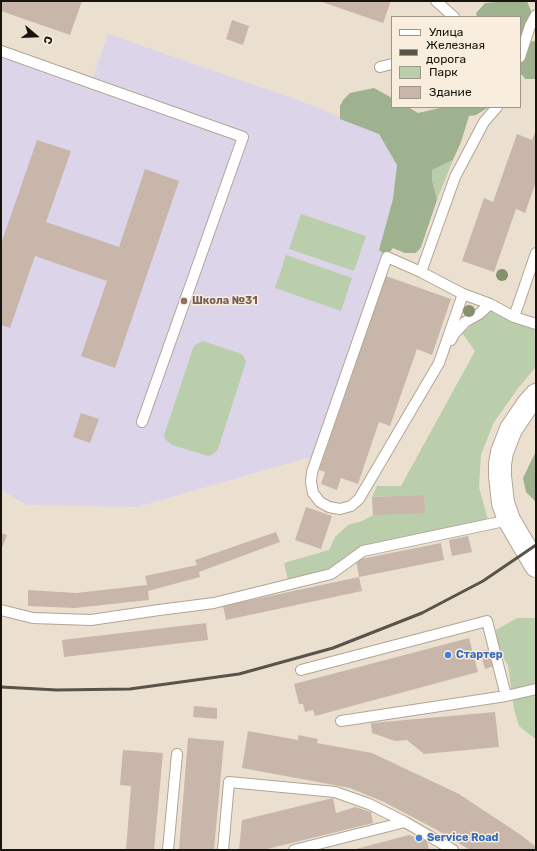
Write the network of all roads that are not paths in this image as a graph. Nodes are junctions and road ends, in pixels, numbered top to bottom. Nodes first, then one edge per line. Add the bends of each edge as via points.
1 (436, 1) edge
2 (536, 15) edge
3 (453, 16) edge
4 (521, 51) edge
5 (1, 52) edge
6 (391, 64) edge
7 (380, 67) dead end
8 (496, 108) edge
9 (536, 253) edge
10 (421, 272) junction
11 (463, 294) junction
12 (490, 304) junction
13 (514, 317) junction
14 (536, 324) edge
15 (441, 356) junction
16 (536, 395) edge
17 (142, 422) dead end
18 (509, 520) junction
19 (536, 566) edge
20 (1, 610) edge
21 (301, 670) dead end
22 (536, 689) edge
23 (506, 696) junction
24 (341, 720) dead end
25 (176, 754) dead end
26 (405, 822) junction
27 (168, 850) edge
28 (223, 850) edge
29 (294, 850) edge
30 (453, 850) edge

1 - 3 lane
2 - 4 lane
5 - 17 lane via 243,137
6 - 7 lane
8 - 10 lane via 484,122 455,177
9 - 13 lane
10 - 11 lane
10 - 15 lane via 387,257 312,472 311,482 320,502 340,509 351,506 359,499
11 - 12 lane
11 - 15 lane
12 - 13 lane
12 - 15 lane via 465,322 454,334
13 - 14 lane
16 - 18 main road via 511,429 502,452 500,476 503,503
18 - 19 main road
18 - 20 lane via 363,551 331,574 214,603 91,620 33,618
21 - 23 lane via 487,621
22 - 23 lane
23 - 24 lane
25 - 27 lane
26 - 28 lane via 369,804 335,792 229,782
26 - 29 lane
26 - 30 lane

